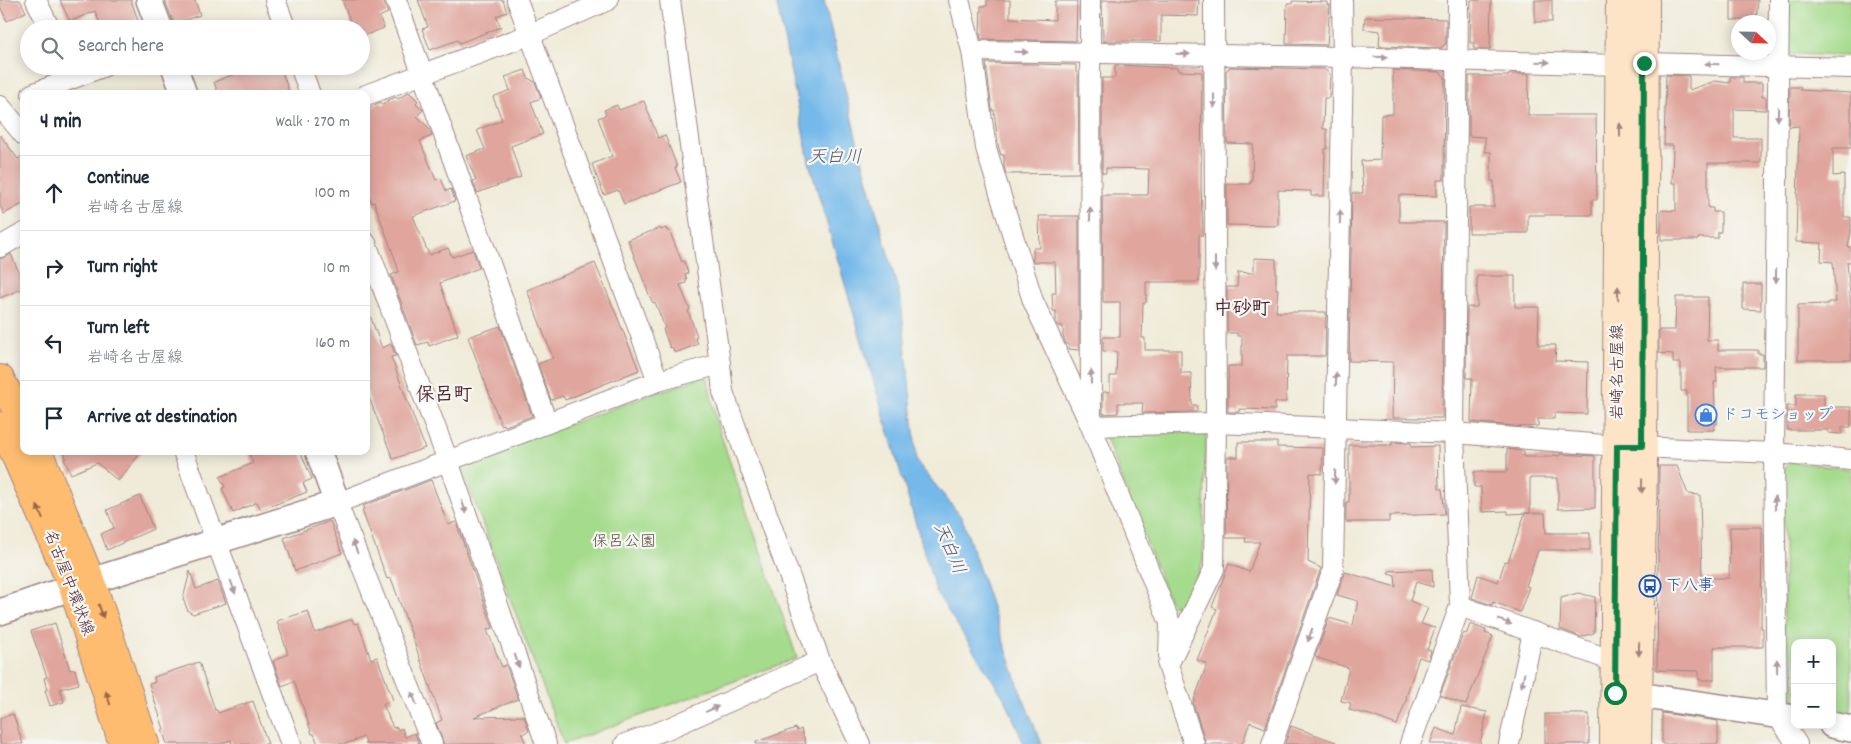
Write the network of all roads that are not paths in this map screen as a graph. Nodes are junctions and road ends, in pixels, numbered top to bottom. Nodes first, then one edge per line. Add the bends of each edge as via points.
1 (36, 0) edge
2 (149, 0) edge
3 (275, 0) edge
4 (396, 0) edge
5 (516, 0) edge
6 (608, 0) edge
7 (670, 0) edge
8 (959, 0) edge
9 (972, 0) edge
10 (1090, 0) edge
11 (1214, 0) edge
12 (1342, 0) edge
13 (1458, 0) edge
14 (1620, 0) edge
15 (1645, 0) edge
16 (1779, 0) edge
17 (46, 20) edge
18 (157, 20) edge
19 (283, 20) edge
20 (529, 35) junction
21 (972, 51) junction
22 (1090, 52) junction
23 (1214, 54) junction
24 (1343, 57) junction
25 (1456, 59) junction
26 (1632, 64) junction
27 (1778, 65) junction
28 (1851, 68) edge
29 (423, 74) junction
30 (66, 75) edge
31 (177, 75) edge
32 (303, 75) edge
33 (39, 90) edge
34 (183, 90) edge
35 (309, 90) edge
36 (370, 94) edge
37 (20, 98) edge
38 (0, 106) edge
39 (20, 130) edge
40 (20, 235) edge
41 (0, 247) edge
42 (370, 254) edge
43 (720, 364) junction
44 (0, 379) edge
45 (658, 381) junction
46 (20, 416) edge
47 (547, 423) junction
48 (1216, 423) junction
49 (0, 426) edge
50 (1091, 426) junction
51 (1335, 428) junction
52 (1454, 433) junction
53 (1630, 446) junction
54 (1774, 453) junction
55 (39, 455) edge
56 (184, 455) edge
57 (319, 455) edge
58 (1851, 460) edge
59 (448, 461) junction
60 (337, 503) junction
61 (216, 541) junction
62 (82, 584) junction
63 (1460, 606) junction
64 (0, 612) edge
65 (1533, 632) junction
66 (820, 661) junction
67 (1616, 662) junction
68 (1168, 665) junction
69 (1638, 695) junction
70 (1786, 716) edge
71 (1836, 726) edge
72 (1851, 729) edge
73 (670, 736) edge
74 (123, 744) edge
75 (145, 744) edge
76 (291, 744) edge
77 (432, 744) edge
78 (546, 744) edge
79 (625, 744) edge
80 (860, 744) edge
81 (1194, 744) edge
82 (1272, 744) edge
83 (1410, 744) edge
84 (1509, 744) edge
85 (1614, 744) edge
86 (1637, 744) edge
87 (1797, 744) edge

1 - 17 street
2 - 18 street
3 - 19 street
4 - 29 street
5 - 20 street
6 - 20 street
7 - 43 street
8 - 21 street
9 - 21 street
10 - 22 street
11 - 23 street
12 - 24 street
13 - 25 street
14 - 26 main road, 岩崎名古屋線
15 - 26 main road, 岩崎名古屋線
16 - 27 street
20 - 29 street
20 - 45 street
21 -> 22 street
21 - 50 street via 986,148 1033,301
22 -> 23 street
50 -> 22 street
23 - 24 street
23 -> 48 street
24 -> 25 street
51 -> 24 street
25 -> 26 street
25 - 52 street
27 -> 26 street
26 - 53 main road, 岩崎名古屋線
27 - 28 street
27 -> 54 street
29 - 36 street
29 - 47 street
30 - 33 street
31 - 34 street
32 - 35 street
37 - 38 street
38 - 39 street
40 - 41 street
42 - 59 street
43 - 45 street
43 - 66 street via 723,392
44 - 46 main road
45 - 47 street
47 - 59 street
48 - 50 street
48 - 51 street
48 - 68 street via 1214,569
62 -> 49 main road, 名古屋中環状線
50 - 68 street via 1170,623
51 - 52 street
51 -> 82 street via 1333,570
52 - 53 street
52 - 63 street
53 - 54 street
53 - 67 main road, 岩崎名古屋線
53 -> 69 main road, 岩崎名古屋線
54 - 58 street
70 -> 54 street
55 - 62 main road, 名古屋中環状線
56 - 61 street
57 - 60 street
59 - 60 street
59 -> 78 street
60 - 61 street
77 -> 60 street
61 - 62 street
61 -> 76 street
62 - 64 street
74 -> 62 main road, 名古屋中環状線
62 -> 75 main road, 名古屋中環状線
63 -> 65 street
63 - 83 street
65 - 67 street
65 -> 84 street
73 -> 66 street
66 - 80 street
67 - 85 main road, 岩崎名古屋線
68 - 81 street
69 - 70 street
69 - 86 main road, 岩崎名古屋線
70 - 87 street
71 - 72 street
73 - 79 street

